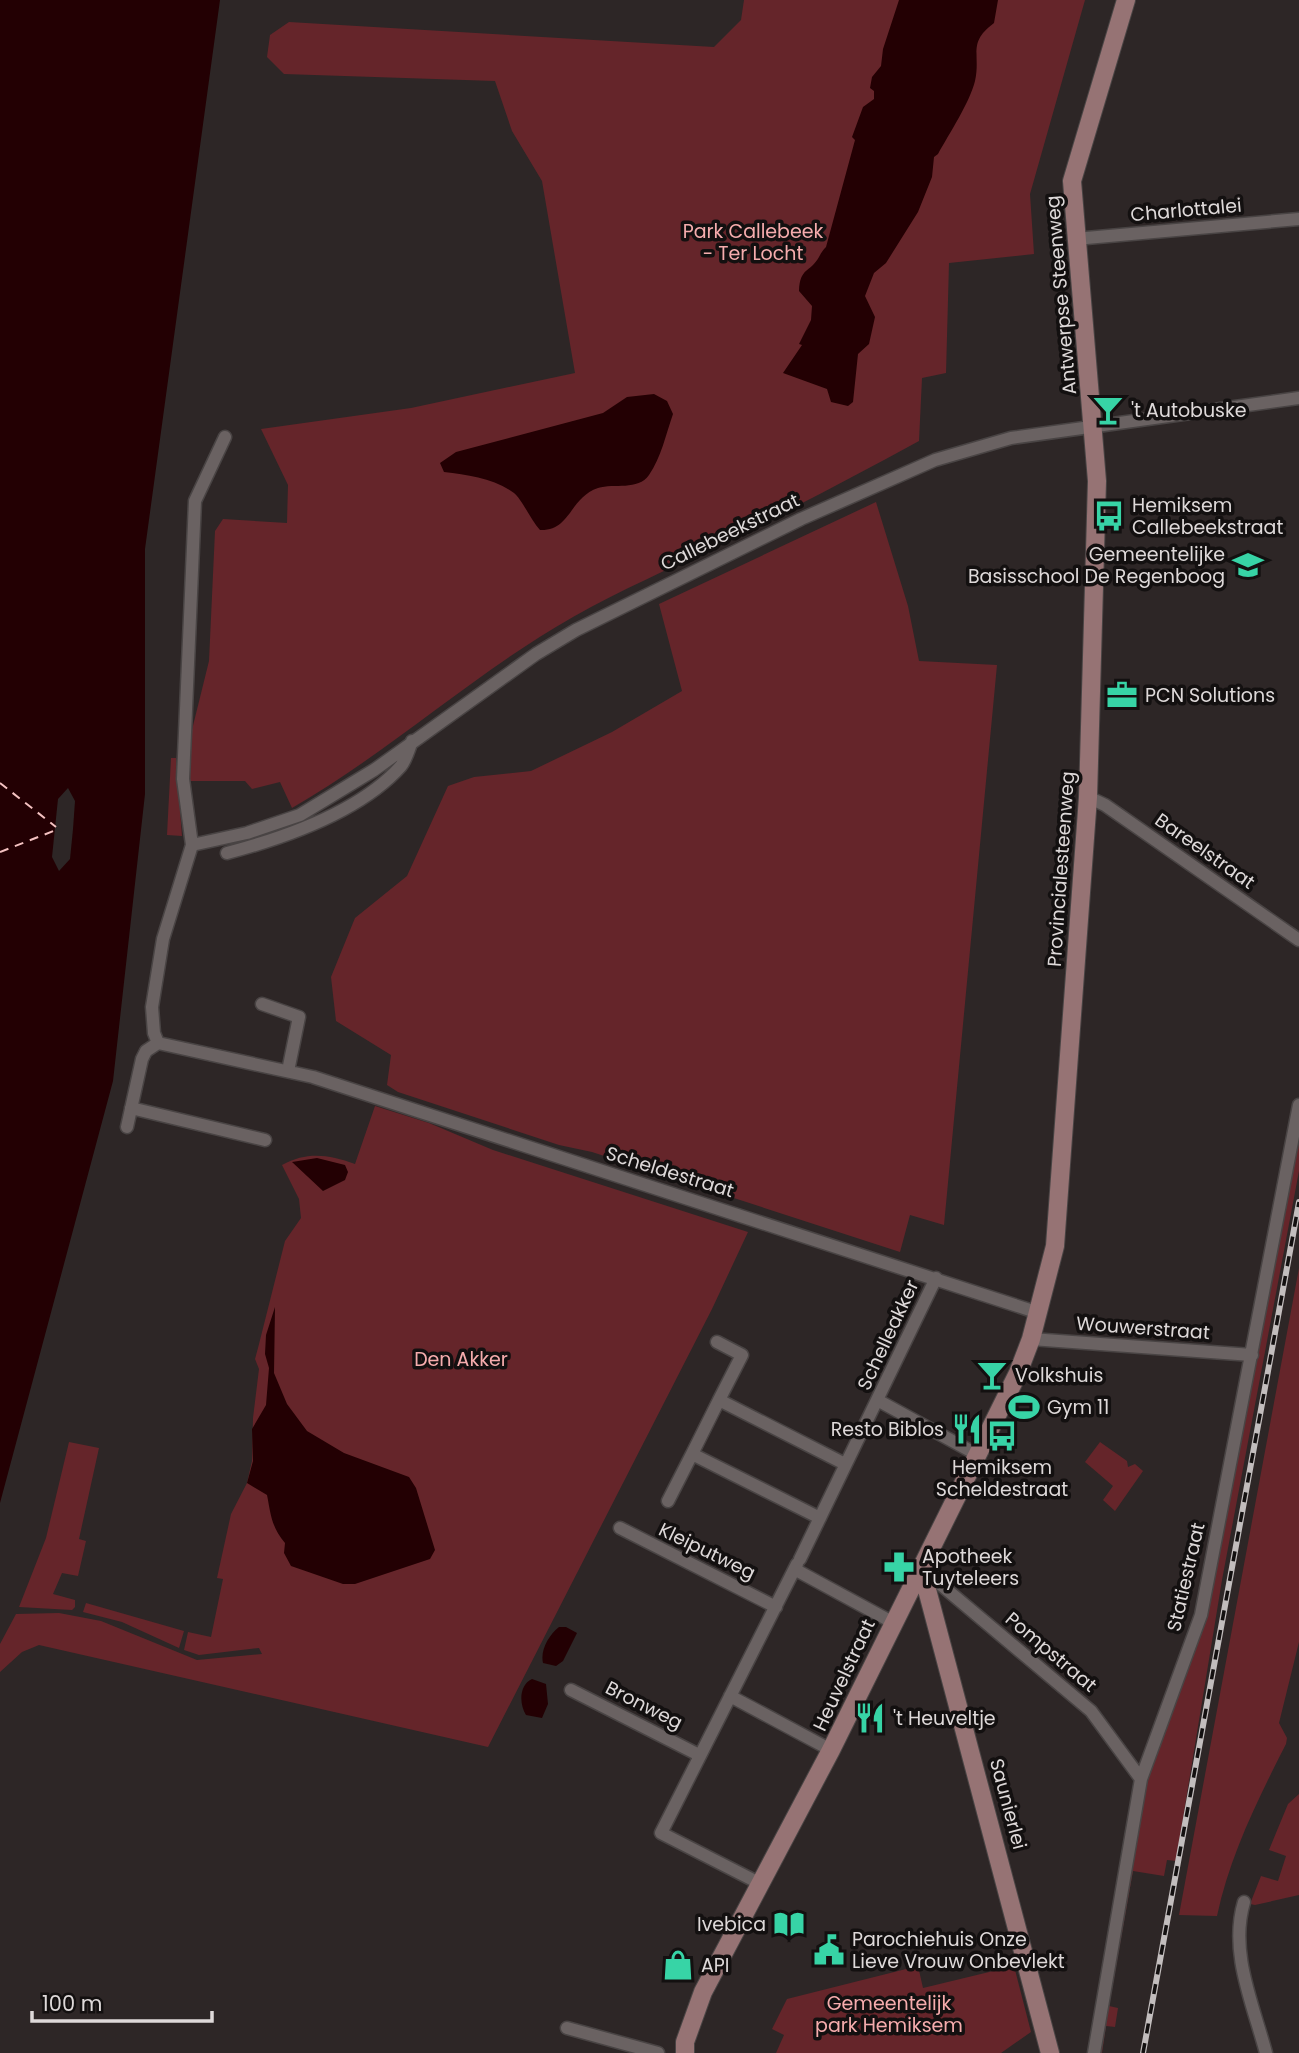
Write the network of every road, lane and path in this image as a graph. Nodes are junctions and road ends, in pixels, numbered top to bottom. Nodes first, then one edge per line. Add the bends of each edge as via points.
1 (1126, 0) edge
2 (1299, 219) edge
3 (1076, 239) junction
4 (1299, 398) edge
5 (1094, 425) junction
6 (225, 438) dead end
7 (412, 741) junction
8 (1088, 797) junction
9 (192, 845) junction
10 (227, 853) dead end
11 (1299, 940) edge
12 (262, 1004) dead end
13 (158, 1043) junction
14 (288, 1071) junction
15 (1299, 1105) edge
16 (131, 1108) junction
17 (127, 1127) dead end
18 (265, 1140) dead end
19 (936, 1278) junction
20 (1039, 1313) junction
21 (1031, 1339) junction
22 (718, 1342) dead end
23 (1252, 1355) junction
24 (719, 1400) junction
25 (878, 1401) junction
26 (692, 1454) junction
27 (978, 1455) junction
28 (845, 1464) junction
29 (668, 1501) dead end
30 (820, 1518) junction
31 (620, 1528) dead end
32 (798, 1564) junction
33 (921, 1567) junction
34 (776, 1607) junction
35 (892, 1622) junction
36 (571, 1689) dead end
37 (730, 1696) junction
38 (831, 1751) junction
39 (699, 1755) junction
40 (1141, 1779) junction
41 (759, 1883) junction
42 (1244, 1902) dead end
43 (566, 2028) dead end
44 (658, 2053) edge
45 (685, 2053) edge
46 (1050, 2053) edge
47 (1094, 2053) edge
48 (1266, 2053) edge

1 - 3 main road, Antwerpse Steenweg via 1072,181
2 - 3 street, Charlottalei
3 - 5 main road, Antwerpse Steenweg
4 - 5 street, Callebeekstraat
5 - 7 street, Callebeekstraat via 964,449 801,519 576,630
5 - 8 main road, Provincialesteenweg via 1097,481
6 - 9 street via 195,501 183,779
7 - 9 street, Callebeekstraat via 300,815
7 - 10 street, Callebeekstraat via 402,765 351,804 307,828
8 - 11 street, Bareelstraat
8 - 20 main road, Provincialesteenweg via 1055,1246
9 - 13 street via 163,939 152,1007
12 - 14 street via 299,1017
13 - 14 street, Scheldestraat
13 - 16 street via 142,1059
14 - 19 street, Scheldestraat
15 - 23 street, Statiestraat
16 - 17 street
16 - 18 street
19 - 20 street, Scheldestraat
19 - 25 street, Schelleakker
20 - 21 main road, Heuvelstraat
21 - 23 street, Wouwerstraat
21 - 27 main road, Heuvelstraat
22 - 24 street via 742,1355
23 - 40 street, Statiestraat via 1201,1615
24 - 26 street
24 - 28 street
25 - 27 street
25 - 28 street, Schelleakker
26 - 29 street
26 - 30 street
27 - 33 main road, Heuvelstraat
28 - 30 street, Schelleakker
30 - 32 street, Schelleakker
31 - 34 street, Kleiputweg
32 - 34 street, Schelleakker
32 - 35 street
33 - 35 main road, Heuvelstraat
33 - 40 street, Pompstraat via 1091,1711
33 - 46 main road, Saunierlei
34 - 37 street, Schelleakker
35 - 38 main road, Heuvelstraat
36 - 39 street, Bronweg
37 - 38 street
37 - 39 street, Schelleakker
38 - 41 main road, Heuvelstraat
39 - 41 street, Schelleakker via 661,1833
40 - 47 street, Statiestraat
41 - 45 main road, Heuvelstraat via 703,1992
42 - 48 street via 1238,1949
43 - 44 street

